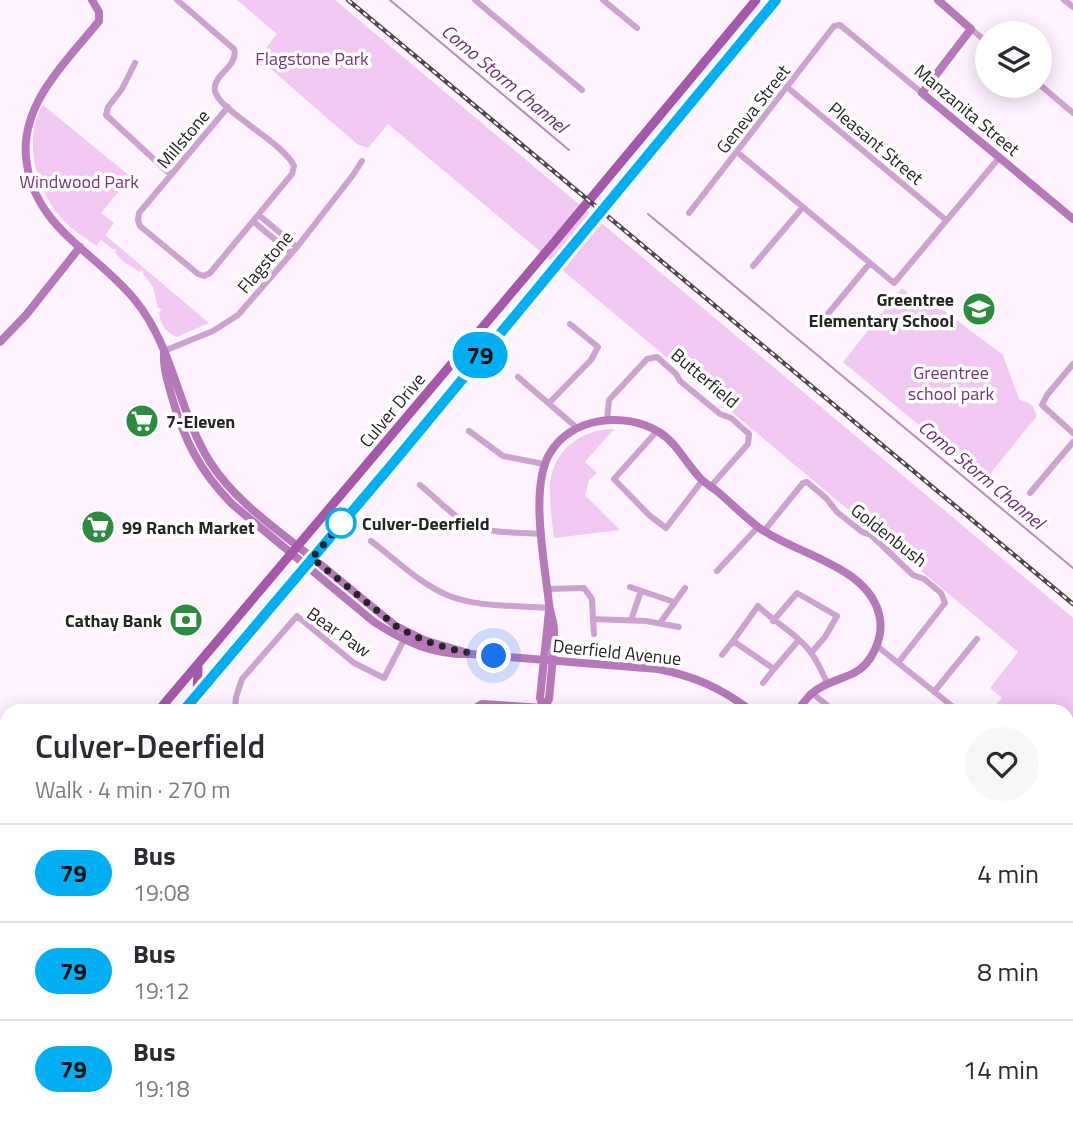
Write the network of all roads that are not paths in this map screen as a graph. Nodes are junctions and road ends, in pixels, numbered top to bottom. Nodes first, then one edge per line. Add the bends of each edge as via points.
1 (92, 0) edge
2 (177, 0) edge
3 (475, 0) edge
4 (603, 0) edge
5 (756, 0) edge
6 (776, 0) edge
7 (937, 0) edge
8 (1064, 0) edge
9 (1073, 7) edge
10 (840, 25) joint
11 (637, 29) dead end
12 (971, 29) junction
13 (975, 32) edge
14 (135, 63) dead end
15 (788, 88) junction
16 (582, 90) dead end
17 (922, 93) junction
18 (1052, 95) edge
19 (228, 107) junction
20 (1073, 113) edge
21 (737, 152) junction
22 (999, 158) junction
23 (362, 161) dead end
24 (171, 175) junction
25 (803, 207) junction
26 (690, 213) dead end
27 (257, 219) junction
28 (1073, 219) edge
29 (946, 220) junction
30 (80, 247) junction
31 (294, 250) junction
32 (870, 263) junction
33 (753, 266) dead end
34 (822, 321) dead end
35 (570, 324) dead end
36 (0, 342) edge
37 (164, 351) junction
38 (1073, 363) edge
39 (518, 377) dead end
40 (549, 403) junction
41 (607, 420) junction
42 (576, 427) junction
43 (469, 431) dead end
44 (657, 431) junction
45 (1073, 433) edge
46 (1073, 442) edge
47 (544, 464) junction
48 (702, 481) junction
49 (420, 485) dead end
50 (711, 486) junction
51 (1030, 494) dead end
52 (761, 529) junction
53 (542, 534) junction
54 (371, 541) dead end
55 (294, 549) junction
56 (309, 561) junction
57 (717, 571) dead end
58 (630, 587) dead end
59 (685, 588) dead end
60 (548, 589) junction
61 (641, 591) junction
62 (674, 602) junction
63 (550, 608) junction
64 (593, 619) junction
65 (631, 620) junction
66 (773, 621) junction
67 (660, 623) junction
68 (679, 627) dead end
69 (594, 634) dead end
70 (405, 637) junction
71 (977, 639) dead end
72 (733, 641) junction
73 (798, 641) junction
74 (877, 646) junction
75 (811, 653) junction
76 (722, 655) dead end
77 (547, 661) junction
78 (898, 663) junction
79 (198, 667) junction
80 (774, 669) junction
81 (763, 683) dead end
82 (828, 684) junction
83 (934, 692) junction
84 (812, 693) junction
85 (197, 695) junction
86 (164, 704) edge
87 (189, 704) edge
88 (235, 704) edge
89 (546, 704) edge
90 (741, 704) edge
91 (803, 704) edge
92 (826, 704) edge
93 (949, 704) edge

1 - 30 street, Deerfield Avenue via 99,21 41,92 27,134 26,154 41,206
2 - 19 street via 236,53 215,88
3 - 16 street
4 - 11 street
5 - 55 main road, Culver Drive
6 - 56 main road, Culver Drive
7 - 12 street
8 - 9 street
10 - 15 street, Geneva Street via 834,26
10 - 17 street, Manzanita Street
12 - 13 street
12 - 17 street
14 - 24 street via 106,116
15 - 21 street, Geneva Street
15 - 29 street, Pleasant Street
17 - 22 street, Manzanita Street
18 - 20 street
19 - 24 street, Millstone
19 - 27 street via 294,166
21 - 25 street
21 - 26 street, Geneva Street
22 - 28 street, Manzanita Street
22 - 29 street
23 - 31 street, Flagstone
24 - 27 street, Millstone via 138,220 198,274 210,273
25 - 32 street
25 - 33 street
27 - 31 street
29 - 32 street via 894,283
30 - 36 street
30 - 37 street, Deerfield Avenue via 134,299
31 - 37 street, Flagstone via 238,315
32 - 34 street
35 - 40 street via 598,347
37 - 55 street, Deerfield Avenue via 163,366 194,457 232,504
38 - 45 street via 1042,405
39 - 40 street
40 - 42 street
41 - 42 street
41 - 44 street
41 - 50 street, Butterfield via 609,400 647,359 657,357 680,381 749,434 748,444
42 - 47 street via 557,442
43 - 47 street via 503,456
44 - 48 street
44 - 48 street via 614,479 666,528
46 - 51 street
47 - 53 street via 540,478
48 - 50 street
49 - 53 street via 472,526
50 - 52 street
52 - 57 street
52 - 74 street via 855,577 872,594 880,618
52 - 78 street, Goldenbush via 807,482 904,568 941,593 945,603
53 - 60 street
54 - 63 street via 446,594 476,603
55 - 56 street, Deerfield Avenue
55 - 79 main road, Culver Drive
56 - 70 street, Deerfield Avenue via 374,622
56 - 85 main road, Culver Drive
58 - 61 street
59 - 62 street
60 - 63 street
60 - 64 street via 584,588 592,599
61 - 62 street
61 - 65 street
62 - 67 street
63 - 77 street
64 - 65 street
64 - 69 street
65 - 67 street
66 - 72 street via 757,606
66 - 73 street
66 - 75 street via 797,593 836,616
67 - 68 street
70 - 77 street, Deerfield Avenue via 471,654
70 - 88 street, Bear Paw via 384,678 354,663 298,616 242,680
71 - 83 street
72 - 76 street
72 - 80 street
73 - 75 street
73 - 80 street
74 - 78 street
74 - 82 street via 857,672
75 - 82 street
77 - 89 street
77 - 90 street, Deerfield Avenue via 680,673 713,685
78 - 83 street
79 - 85 main road
79 - 86 main road, Culver Drive
80 - 81 street
82 - 84 street
83 - 93 street
84 - 91 street
84 - 92 street
85 - 87 main road, Culver Drive

